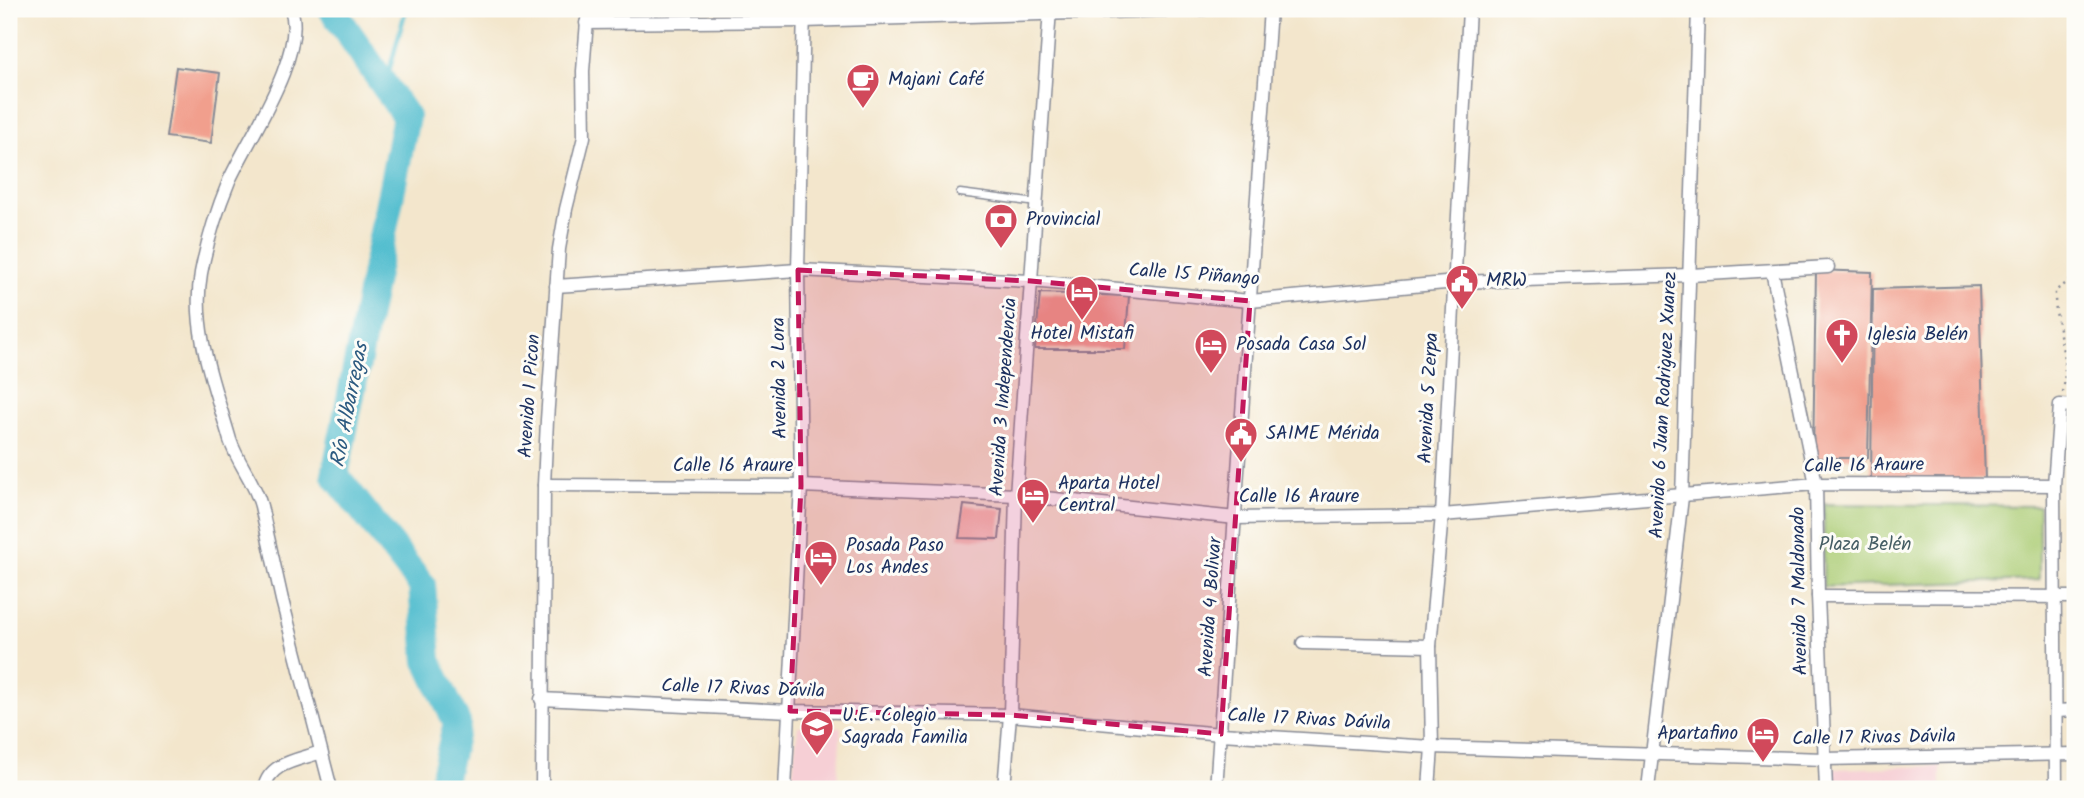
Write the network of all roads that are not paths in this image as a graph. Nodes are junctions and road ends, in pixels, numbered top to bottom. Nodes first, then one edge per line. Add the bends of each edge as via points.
1 (291, 9) edge
2 (588, 9) edge
3 (1204, 9) edge
4 (1270, 9) edge
5 (1469, 9) edge
6 (1051, 11) edge
7 (804, 15) edge
8 (1699, 15) edge
9 (586, 23) junction
10 (960, 193) dead end
11 (1037, 203) junction
12 (1828, 267) dead end
13 (798, 270) junction
14 (1772, 271) junction
15 (1690, 275) junction
16 (1031, 281) junction
17 (1455, 282) junction
18 (556, 286) junction
19 (1250, 301) junction
20 (2075, 406) edge
21 (1816, 484) junction
22 (544, 485) junction
23 (2054, 485) junction
24 (801, 486) junction
25 (1016, 495) junction
26 (1682, 497) junction
27 (1442, 515) junction
28 (1236, 518) junction
29 (1818, 596) junction
30 (2056, 597) junction
31 (2075, 597) edge
32 (1303, 643) dead end
33 (1430, 646) junction
34 (541, 699) junction
35 (2056, 710) junction
36 (2075, 710) edge
37 (790, 711) junction
38 (1010, 715) junction
39 (1221, 734) junction
40 (1432, 747) junction
41 (321, 752) junction
42 (1652, 754) junction
43 (2056, 754) junction
44 (2075, 754) edge
45 (1824, 759) junction
46 (264, 789) edge
47 (331, 789) edge
48 (542, 789) edge
49 (785, 789) edge
50 (1004, 789) edge
51 (1216, 789) edge
52 (1429, 789) edge
53 (1648, 789) edge
54 (1826, 789) edge
55 (2056, 789) edge

1 - 41 street via 294,38 285,70 229,183 211,231 198,309 203,345 235,456 258,493
2 - 9 street, Avenido 1 Picon
3 - 6 street
4 - 19 street, Avenida 4 Bolivar
5 - 17 street, Avenida 5 Zerpa
6 - 7 street
6 - 11 street, Avenida 3 Independencia
7 - 9 street
7 - 13 street, Avenida 2 Lora
8 - 15 street, Avenido 6 Juan Rodriguez Xuarez
9 - 18 street, Avenido 1 Picon via 584,137 566,209
10 - 11 lane
11 - 16 street, Avenida 3 Independencia
12 - 14 street, Calle 15 Piñango
13 - 16 street, Calle 15 Piñango
13 - 18 street, Calle 15 Piñango
13 - 24 street, Avenida 2 Lora
14 - 15 street, Calle 15 Piñango
14 - 21 street, Avenido 7 Maldonado
15 - 17 street, Calle 15 Piñango
15 - 26 street, Avenido 6 Juan Rodriguez Xuarez
16 - 19 street, Calle 15 Piñango
16 - 25 street, Avenida 3 Independencia
17 - 19 street, Calle 15 Piñango
17 - 27 street, Avenida 5 Zerpa
18 - 22 street, Avenido 1 Picon
19 - 28 street, Avenida 4 Bolivar
20 - 23 street via 2060,405
21 - 23 street, Calle 16 Araure
21 - 26 street, Calle 16 Araure
21 - 29 street, Avenido 7 Maldonado
22 - 24 street, Calle 16 Araure
22 - 34 street, Avenido 1 Picon
23 - 30 street
24 - 25 street, Calle 16 Araure
24 - 37 street, Avenida 2 Lora
25 - 28 street, Calle 16 Araure
25 - 38 street, Avenida 3 Independencia
26 - 27 street, Calle 16 Araure
26 - 42 street, Avenido 6 Juan Rodriguez Xuarez
27 - 28 street, Calle 16 Araure
27 - 33 street, Avenida 5 Zerpa
28 - 39 street, Avenida 4 Bolivar
29 - 30 street
29 - 45 street, Avenido 7 Maldonado
30 - 31 street
30 - 35 street
32 - 33 street
33 - 40 street, Avenida 5 Zerpa
34 - 37 street, Calle 17 Rivas Dávila
34 - 48 street, Avenido 1 Picon
35 - 36 street
35 - 43 street
37 - 38 street, Calle 17 Rivas Dávila
37 - 49 street, Avenida 2 Lora
38 - 39 street, Calle 17 Rivas Dávila
38 - 50 street, Avenida 3 Independencia
39 - 40 street, Calle 17 Rivas Dávila
39 - 51 street, Avenida 4 Bolivar
40 - 42 street, Calle 17 Rivas Dávila
40 - 52 street, Avenida 5 Zerpa
41 - 46 street via 276,767
41 - 47 street
42 - 45 street, Calle 17 Rivas Dávila
42 - 53 street, Avenido 6 Juan Rodriguez Xuarez
43 - 44 street, Calle 17 Rivas Dávila
43 - 45 street, Calle 17 Rivas Dávila
43 - 55 street
45 - 54 street, Avenido 7 Maldonado

